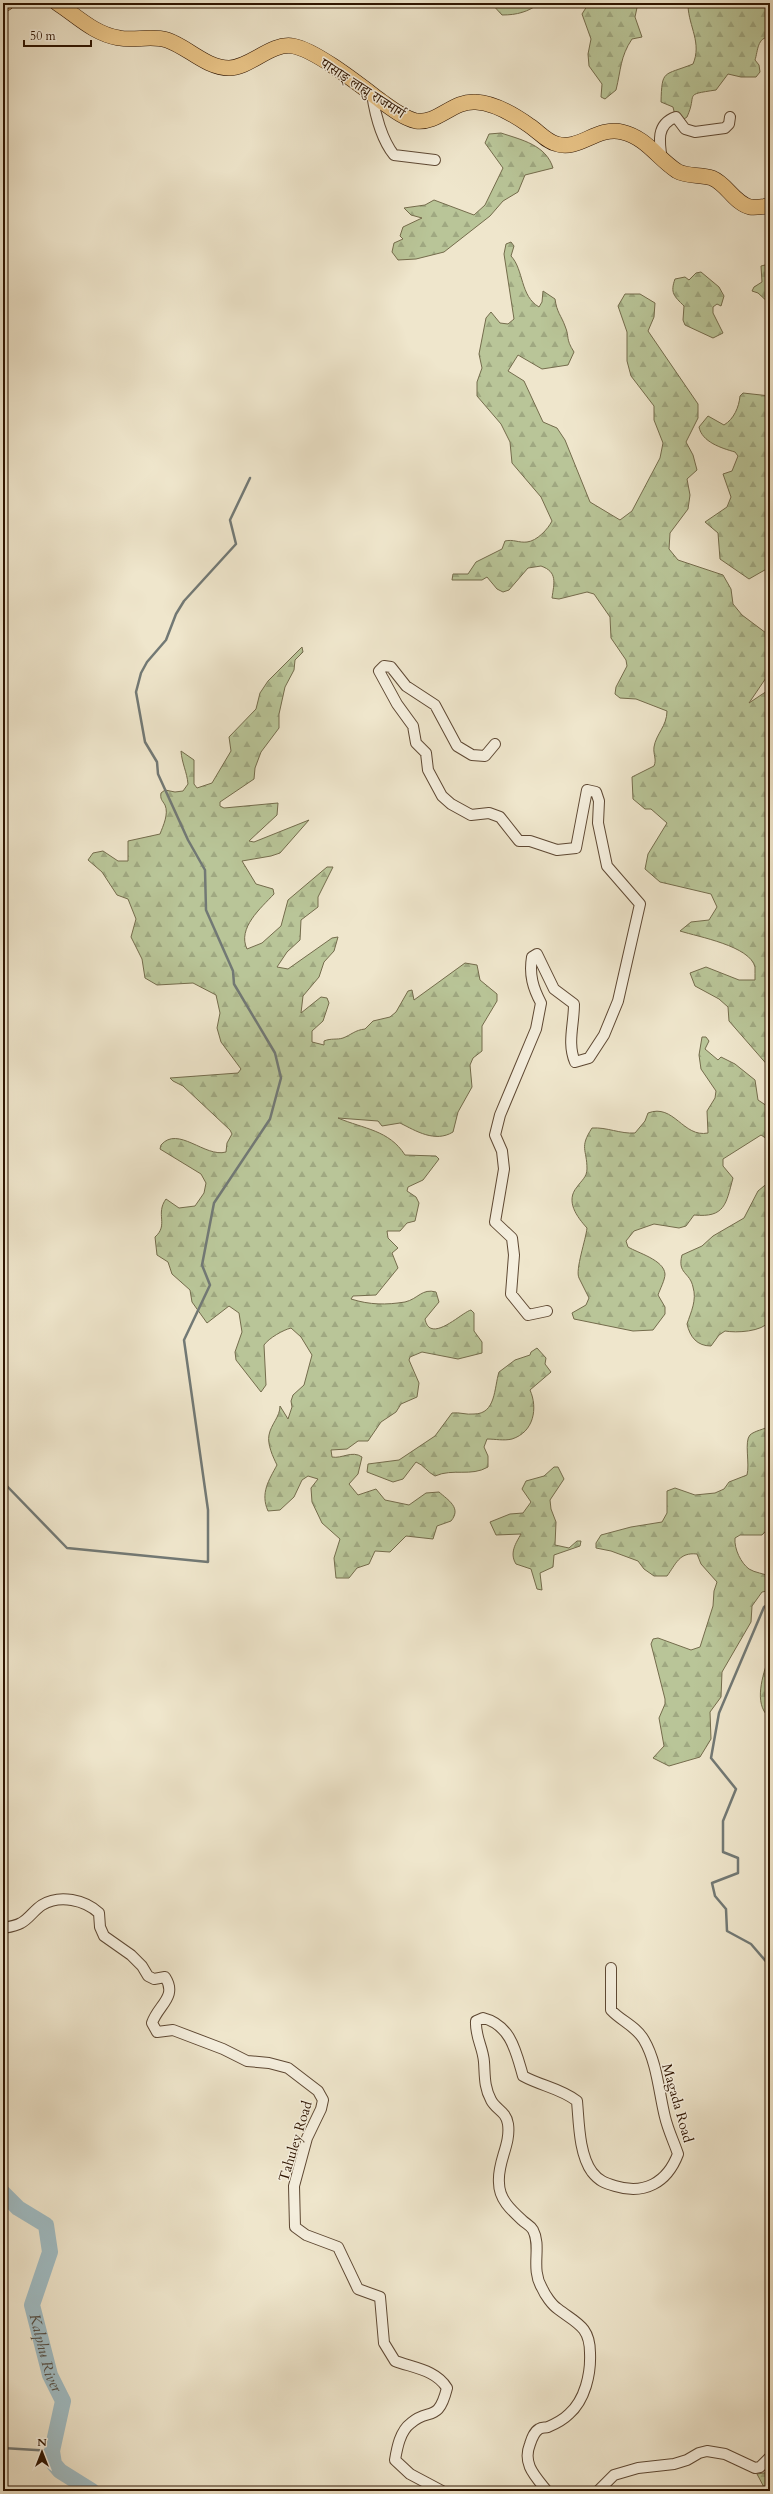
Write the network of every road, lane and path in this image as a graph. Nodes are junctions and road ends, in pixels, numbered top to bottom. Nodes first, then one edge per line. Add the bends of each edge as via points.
1 (57, 3) edge
2 (372, 94) junction
3 (730, 117) dead end
4 (436, 160) dead end
5 (662, 160) junction
6 (770, 206) edge
7 (495, 744) dead end
8 (547, 1311) dead end
9 (3, 1928) edge
10 (611, 1968) dead end
11 (770, 2457) edge
12 (442, 2491) edge
13 (547, 2491) edge
14 (598, 2491) edge

1 - 2 main road, पासाङ् लाह्मु राजमार्ग via 87,25 104,33 118,38 168,40 223,68 232,68 277,48 294,46 305,50
2 - 4 street via 374,108 394,155
2 - 5 main road, पासाङ् लाह्मु राजमार्ग via 400,114 416,121 434,118 454,106 468,102 489,105 530,126 558,145 572,144 606,130 623,132 651,147
3 - 5 street via 725,128 695,132 685,129 676,118 669,120 664,124 660,135
5 - 6 main road, पासाङ् लाह्मु राजमार्ग via 680,173 720,181 733,196 749,206
7 - 8 street via 485,756 472,755 457,746 435,705 406,686 391,667 384,666 379,671 397,704 413,726 413,736 421,750 426,753 428,770 442,796 461,811 470,815 493,813 506,822 520,841 530,841 556,850 576,848 588,790 596,792 599,801 598,823 607,866 640,904 618,1002 604,1035 589,1058 575,1062 569,1049 574,1023 574,1004 554,989 537,954 532,957 533,988 541,1003 536,1029 500,1115 496,1135 504,1169 495,1222 512,1238 514,1254 511,1294 528,1315
9 - 12 street, Tahuley Road via 21,1923 42,1905 53,1901 70,1899 90,1905 99,1913 104,1936 131,1955 148,1976 154,1979 165,1977 170,1985 170,1997 155,2013 152,2023 156,2032 173,2030 247,2061 288,2068 318,2091 323,2100 321,2109 307,2138 294,2186 295,2227 306,2235 338,2247 358,2289 380,2297 384,2343 395,2361 442,2379 447,2388 440,2408 411,2422 398,2444 395,2460 410,2474
10 - 13 street, Magada Road via 611,2010 632,2025 644,2041 653,2065 665,2119 678,2154 672,2170 651,2186 629,2190 601,2182 586,2160 577,2101 566,2092 536,2083 523,2076 515,2044 510,2037 493,2020 483,2018 476,2021 475,2032 484,2061 484,2080 488,2094 492,2102 504,2112 508,2123 508,2140 499,2171 498,2184 502,2199 534,2231 537,2241 536,2276 542,2289 558,2309 579,2323 587,2337 590,2353 586,2386 578,2402 569,2414 548,2427 540,2428 532,2436 527,2449 528,2467
11 - 14 street via 760,2467 755,2468 725,2454 707,2451 674,2464 638,2468 614,2475

